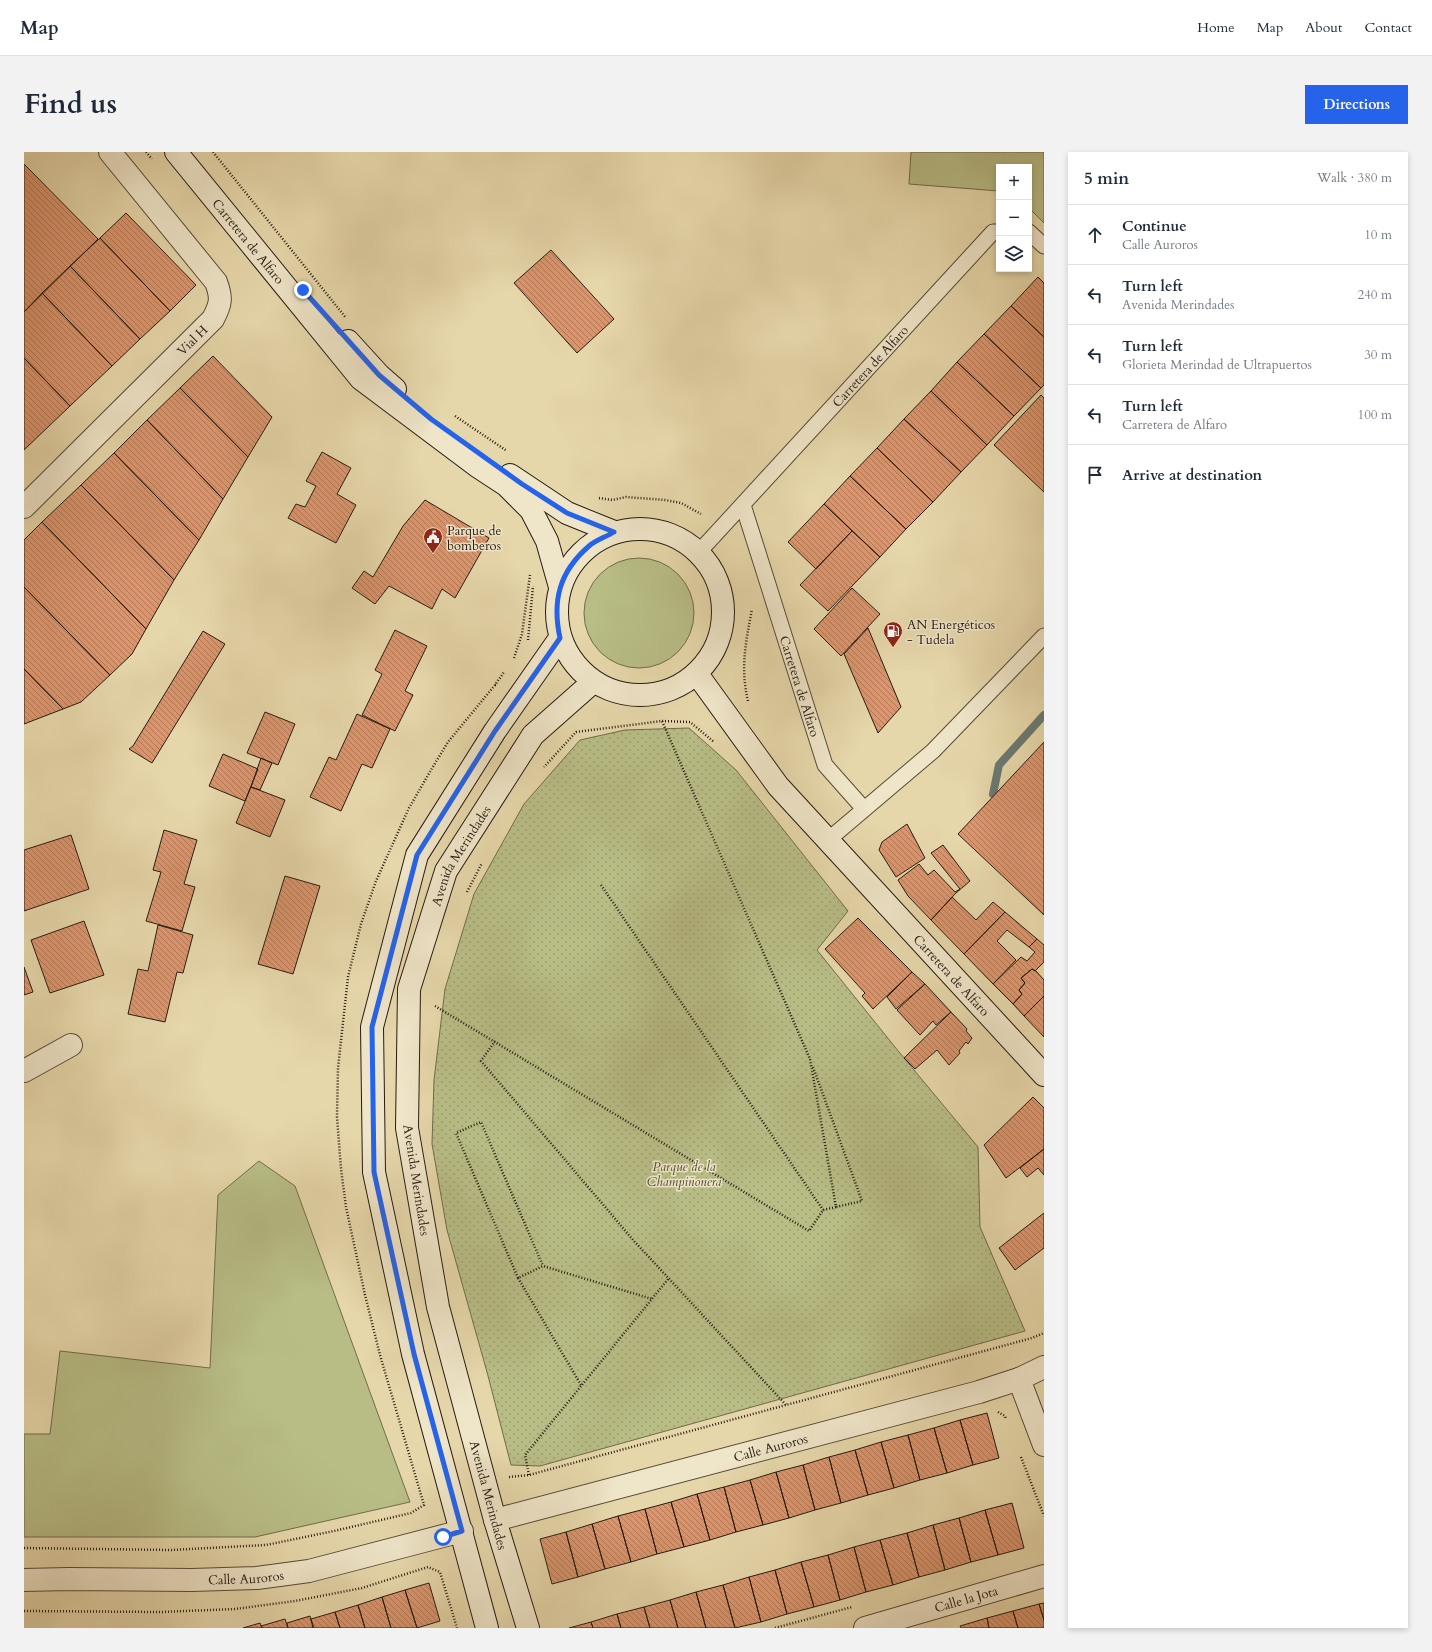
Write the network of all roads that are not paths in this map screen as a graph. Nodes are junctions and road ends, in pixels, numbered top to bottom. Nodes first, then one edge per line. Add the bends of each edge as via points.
1 (110, 152) edge
2 (176, 152) edge
3 (192, 152) edge
4 (996, 232) edge
5 (1032, 235) edge
6 (1044, 246) edge
7 (743, 505) junction
8 (24, 507) edge
9 (614, 532) junction
10 (698, 553) junction
11 (560, 587) junction
12 (1044, 636) edge
13 (560, 638) junction
14 (697, 674) junction
15 (593, 682) junction
16 (864, 809) junction
17 (828, 840) junction
18 (71, 1045) dead end
19 (24, 1071) edge
20 (1044, 1075) edge
21 (1044, 1367) edge
22 (1019, 1379) junction
23 (1044, 1445) edge
24 (495, 1520) junction
25 (462, 1531) junction
26 (1044, 1576) edge
27 (24, 1580) edge
28 (488, 1628) edge
29 (528, 1628) edge
30 (865, 1628) edge

1 - 8 main road, Vial H via 216,282 221,295 219,307 213,319
2 - 11 main road, Carretera de Alfaro via 361,379 506,485 531,510 547,541
3 - 9 main road, Carretera de Alfaro via 303,290 379,375 431,419 522,484 567,513
4 - 7 lane, Carretera de Alfaro via 993,232
5 - 6 lane
7 - 10 lane, Carretera de Alfaro
7 - 16 lane, Carretera de Alfaro via 825,765
9 - 10 main road via 640,528 666,532 689,544
9 - 11 main road via 590,545 572,564
10 - 14 main road via 710,565 722,592 724,622 715,650
11 - 13 main road via 556,604
12 - 16 lane via 933,751
13 - 15 main road via 573,663
13 - 25 main road via 495,731 417,855 372,1027 374,1172 414,1354
14 - 15 main road via 676,688 652,695 621,694
14 - 17 main road, Carretera de Alfaro via 778,786
15 - 24 main road, Avenida Merindades via 533,735 446,871 409,989 407,1128 438,1307
16 - 17 lane
17 - 20 main road, Carretera de Alfaro
18 - 19 main road
21 - 22 main road, Calle Auroros
22 - 23 main road
22 - 24 main road, Calle Auroros via 972,1394
24 - 29 main road, Avenida Merindades
25 - 27 main road, Calle Auroros via 309,1571 257,1578
25 - 28 main road
26 - 30 main road, Calle la Jota

